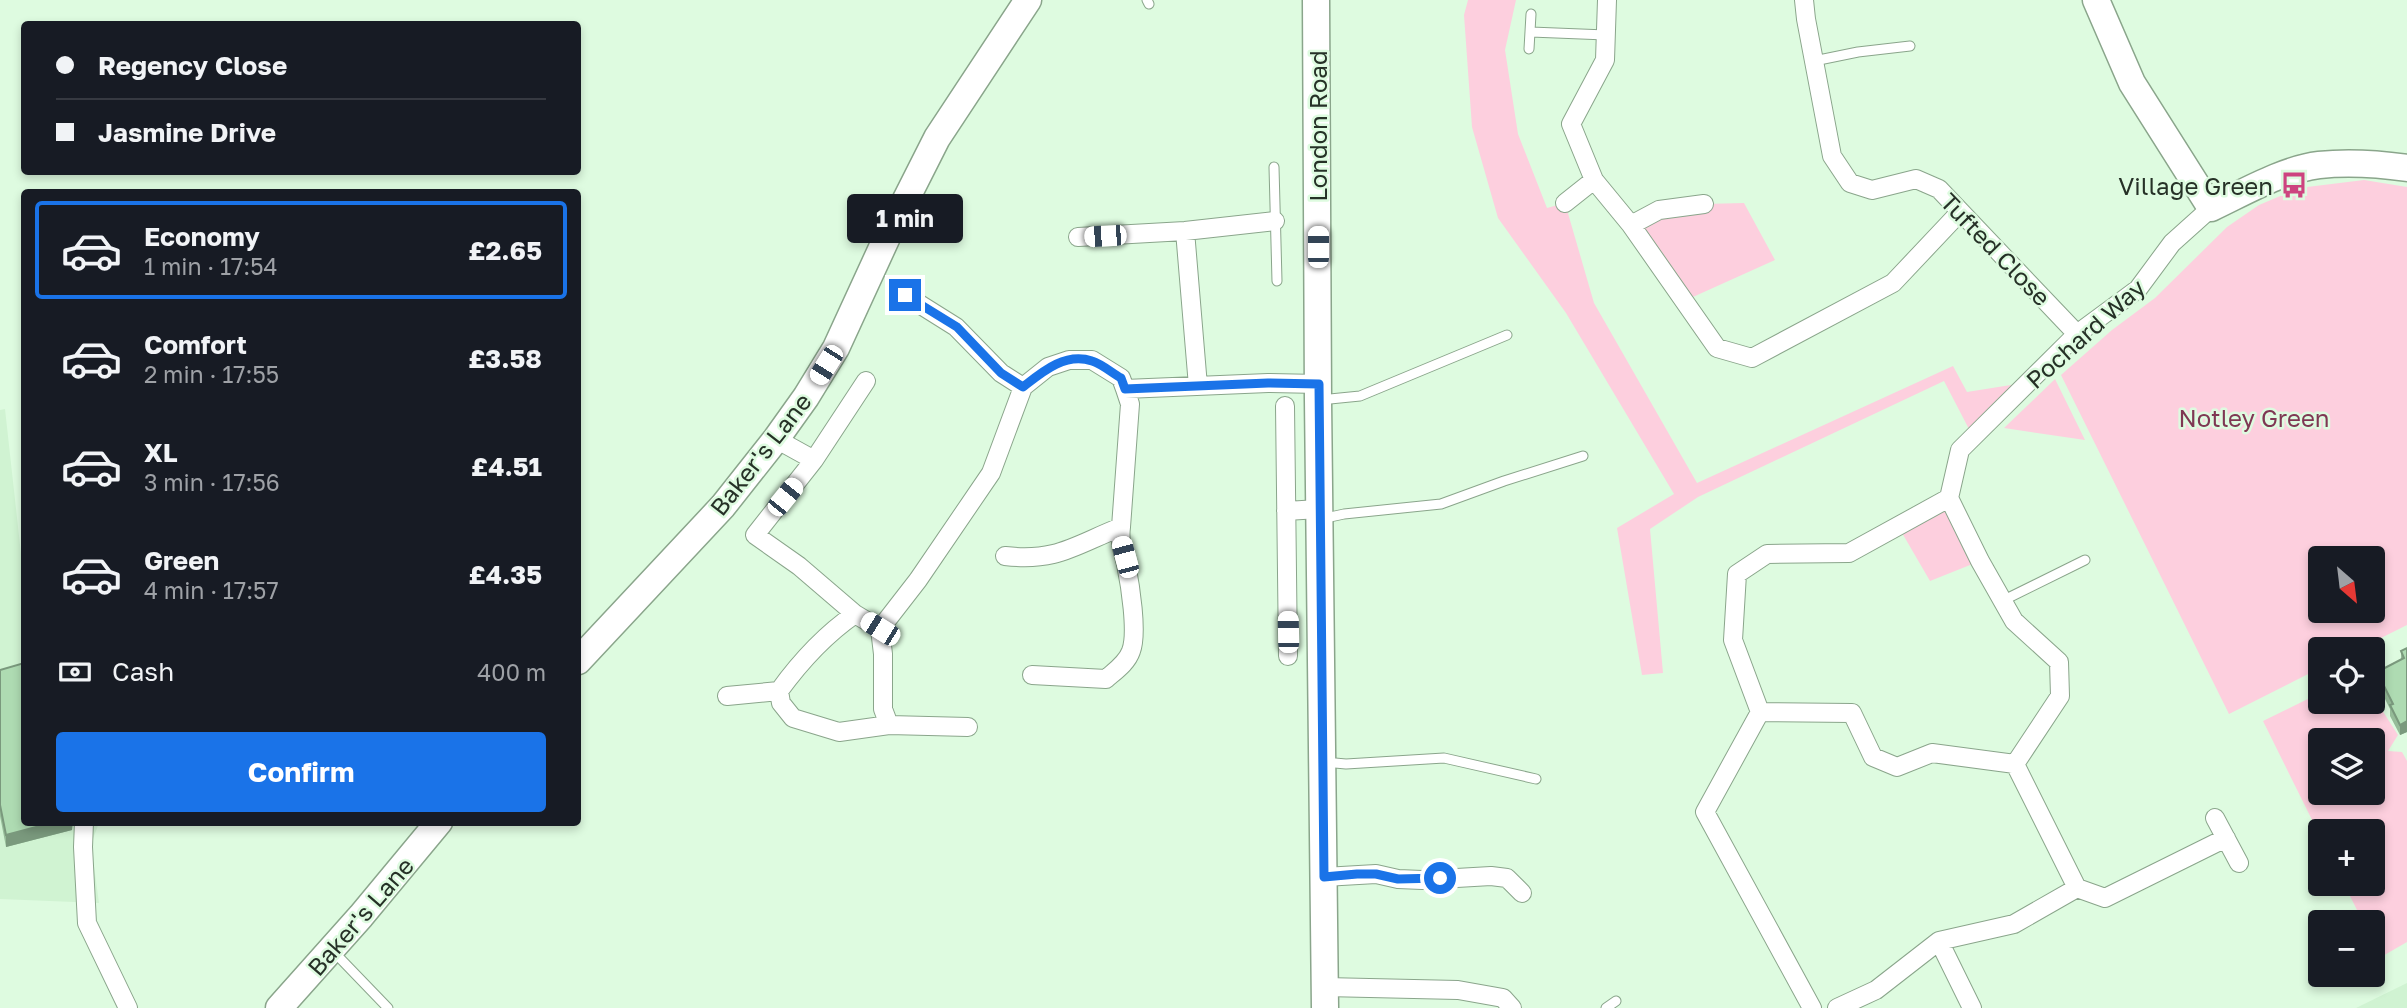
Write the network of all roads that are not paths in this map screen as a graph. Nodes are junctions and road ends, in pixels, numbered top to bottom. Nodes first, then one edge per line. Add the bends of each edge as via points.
1 (1028, 0) edge
2 (1316, 0) edge
3 (1607, 0) edge
4 (1804, 0) edge
5 (2096, 0) edge
6 (1531, 14) dead end
7 (1531, 32) junction
8 (1606, 35) junction
9 (1910, 46) dead end
10 (1529, 49) dead end
11 (1814, 61) junction
12 (1274, 167) dead end
13 (2407, 169) edge
14 (1594, 180) junction
15 (1564, 203) dead end
16 (1704, 204) dead end
17 (2211, 208) junction
18 (1960, 212) junction
19 (1276, 221) junction
20 (1631, 225) junction
21 (1185, 231) junction
22 (1078, 237) dead end
23 (1277, 281) dead end
24 (905, 295) dead end
25 (2077, 334) junction
26 (1507, 335) dead end
27 (866, 382) dead end
28 (1198, 386) junction
29 (1023, 387) junction
30 (1125, 389) junction
31 (1319, 392) junction
32 (1285, 406) dead end
33 (776, 439) junction
34 (1583, 456) dead end
35 (814, 460) junction
36 (1948, 498) junction
37 (1286, 511) junction
38 (1320, 515) junction
39 (1121, 527) junction
40 (1004, 556) dead end
41 (2085, 560) dead end
42 (2002, 601) junction
43 (856, 614) junction
44 (880, 629) junction
45 (1288, 656) dead end
46 (581, 658) edge
47 (1032, 676) dead end
48 (779, 691) junction
49 (727, 696) dead end
50 (1760, 712) junction
51 (889, 725) junction
52 (968, 727) dead end
53 (1323, 762) junction
54 (2014, 764) junction
55 (1536, 779) dead end
56 (2215, 818) dead end
57 (84, 826) edge
58 (436, 826) edge
59 (2226, 838) junction
60 (2239, 863) dead end
61 (1324, 877) junction
62 (2077, 888) junction
63 (1522, 893) dead end
64 (1939, 941) junction
65 (331, 949) junction
66 (1325, 997) edge
67 (1616, 1001) dead end
68 (128, 1008) edge
69 (279, 1008) edge
70 (388, 1008) edge
71 (1513, 1008) edge
72 (1606, 1008) edge
73 (1812, 1008) edge
74 (1837, 1008) edge
75 (1972, 1008) edge

1 - 33 street, Baker's Lane via 937,138 836,348
2 - 31 street, London Road
3 - 8 street
4 - 11 street, Tufted Close
5 - 17 street via 2132,83
6 - 7 lane
7 - 8 lane
7 - 10 lane
8 - 14 street via 1605,60 1571,124
9 - 11 lane
11 - 18 street, Tufted Close via 1832,156 1850,183 1872,190 1916,179 1939,189
12 - 19 lane
13 - 17 street via 2383,164 2317,165 2266,181
14 - 15 street
14 - 20 street
16 - 20 street via 1660,209
17 - 25 street, Pochard Way via 2172,243 2138,289
18 - 20 street via 1893,284 1752,358 1717,348
18 - 25 street, Tufted Close
19 - 21 street
19 - 23 lane
21 - 22 street
21 - 28 street
24 - 29 street via 957,327 1001,373
25 - 36 street, Pochard Way via 1960,450
26 - 31 lane via 1360,396
27 - 35 street
28 - 30 street
28 - 31 street via 1268,383
29 - 30 street via 1048,367 1069,360 1092,360 1121,378
29 - 44 street via 991,473
30 - 39 street via 1130,404
31 - 38 street, London Road
32 - 37 street
33 - 35 street
33 - 46 street, Baker's Lane via 723,506
34 - 38 lane via 1441,504
35 - 43 street via 755,535
36 - 42 street
36 - 50 street via 1849,553 1767,554 1737,574 1733,640
37 - 38 street
37 - 45 street
38 - 53 street, London Road
39 - 40 street via 1045,557
39 - 47 street via 1133,616 1132,650 1106,679
41 - 42 lane
42 - 54 street via 2014,621 2059,662 2060,696
43 - 44 street
43 - 48 street via 820,644
44 - 51 street via 883,709
48 - 49 street
48 - 51 street via 781,703 793,718 839,732
50 - 54 street via 1852,713 1873,757 1897,767 1932,753
50 - 73 street via 1705,812
51 - 52 street
53 - 55 lane via 1444,758
53 - 61 street, London Road
54 - 62 street
56 - 59 street
57 - 68 street via 87,923
58 - 65 street, Baker's Lane
59 - 60 street
59 - 62 street via 2105,898
61 - 63 street via 1376,874 1422,880 1491,876 1507,878
61 - 66 street, London Road
62 - 64 street via 2014,924
64 - 74 street via 1876,990
64 - 75 street
65 - 69 street, Baker's Lane
65 - 70 lane
66 - 71 street via 1458,990 1503,998
67 - 72 lane

